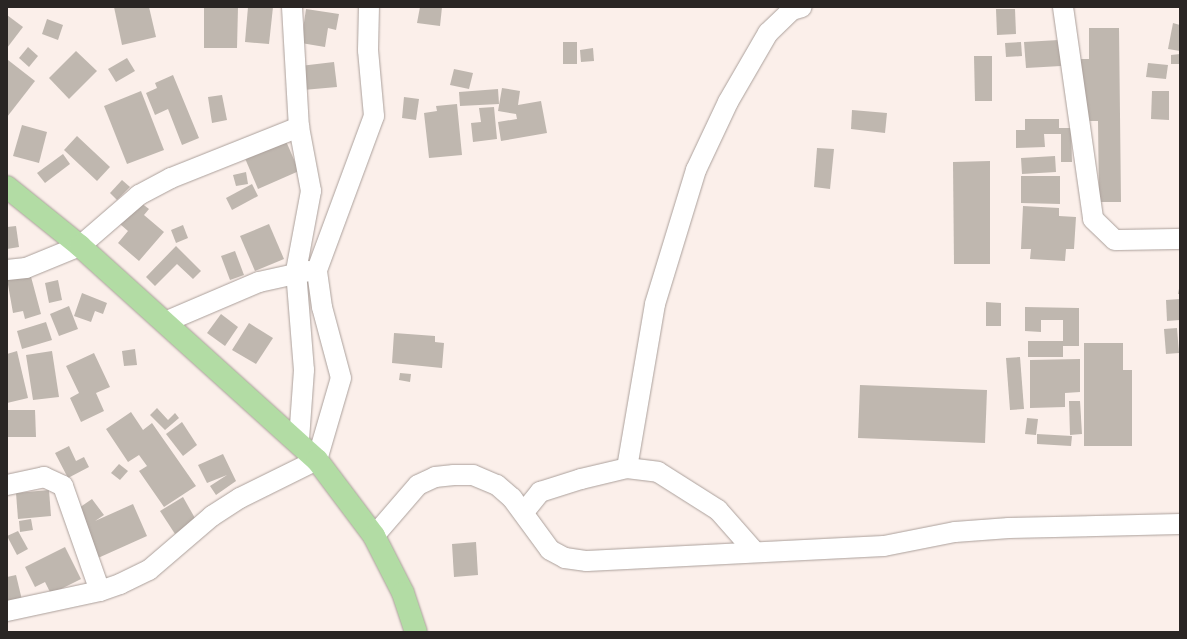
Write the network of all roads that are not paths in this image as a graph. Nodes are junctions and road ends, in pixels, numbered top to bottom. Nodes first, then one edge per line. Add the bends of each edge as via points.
1 (292, 7) edge
2 (369, 7) edge
3 (802, 7) edge
4 (1063, 7) edge
5 (299, 127) junction
6 (7, 187) edge
7 (1180, 239) edge
8 (80, 246) junction
9 (7, 270) edge
10 (317, 270) junction
11 (296, 271) junction
12 (165, 322) junction
13 (304, 401) junction
14 (334, 413) junction
15 (299, 440) junction
16 (317, 460) junction
17 (627, 468) junction
18 (7, 485) edge
19 (524, 512) junction
20 (1180, 524) edge
21 (374, 536) junction
22 (755, 552) junction
23 (100, 591) junction
24 (7, 611) edge
25 (416, 632) edge

1 - 5 street
2 - 10 street via 368,50 374,116
3 - 17 street via 792,10 768,33 728,102 696,170 656,304
4 - 7 street via 1093,219 1115,240
5 - 8 street via 171,178 139,195
5 - 11 street via 311,191
6 - 8 main road
8 - 9 street via 26,268
8 - 12 main road
10 - 11 street
10 - 14 street via 318,289 341,378
11 - 12 street via 259,282
11 - 13 street via 302,310
12 - 15 main road
13 - 14 street
13 - 15 street
14 - 16 street
15 - 16 main road
16 - 21 main road
16 - 23 street via 240,498 212,516 149,570
17 - 19 street via 540,492
17 - 22 street via 658,472 682,484 718,510
18 - 23 street via 44,477 63,486
19 - 21 street via 512,498 487,480 473,476 435,477 418,485
19 - 22 street via 550,550 565,558 619,560
20 - 22 street via 1009,528 955,532 884,546
21 - 25 main road via 403,593
23 - 24 street

